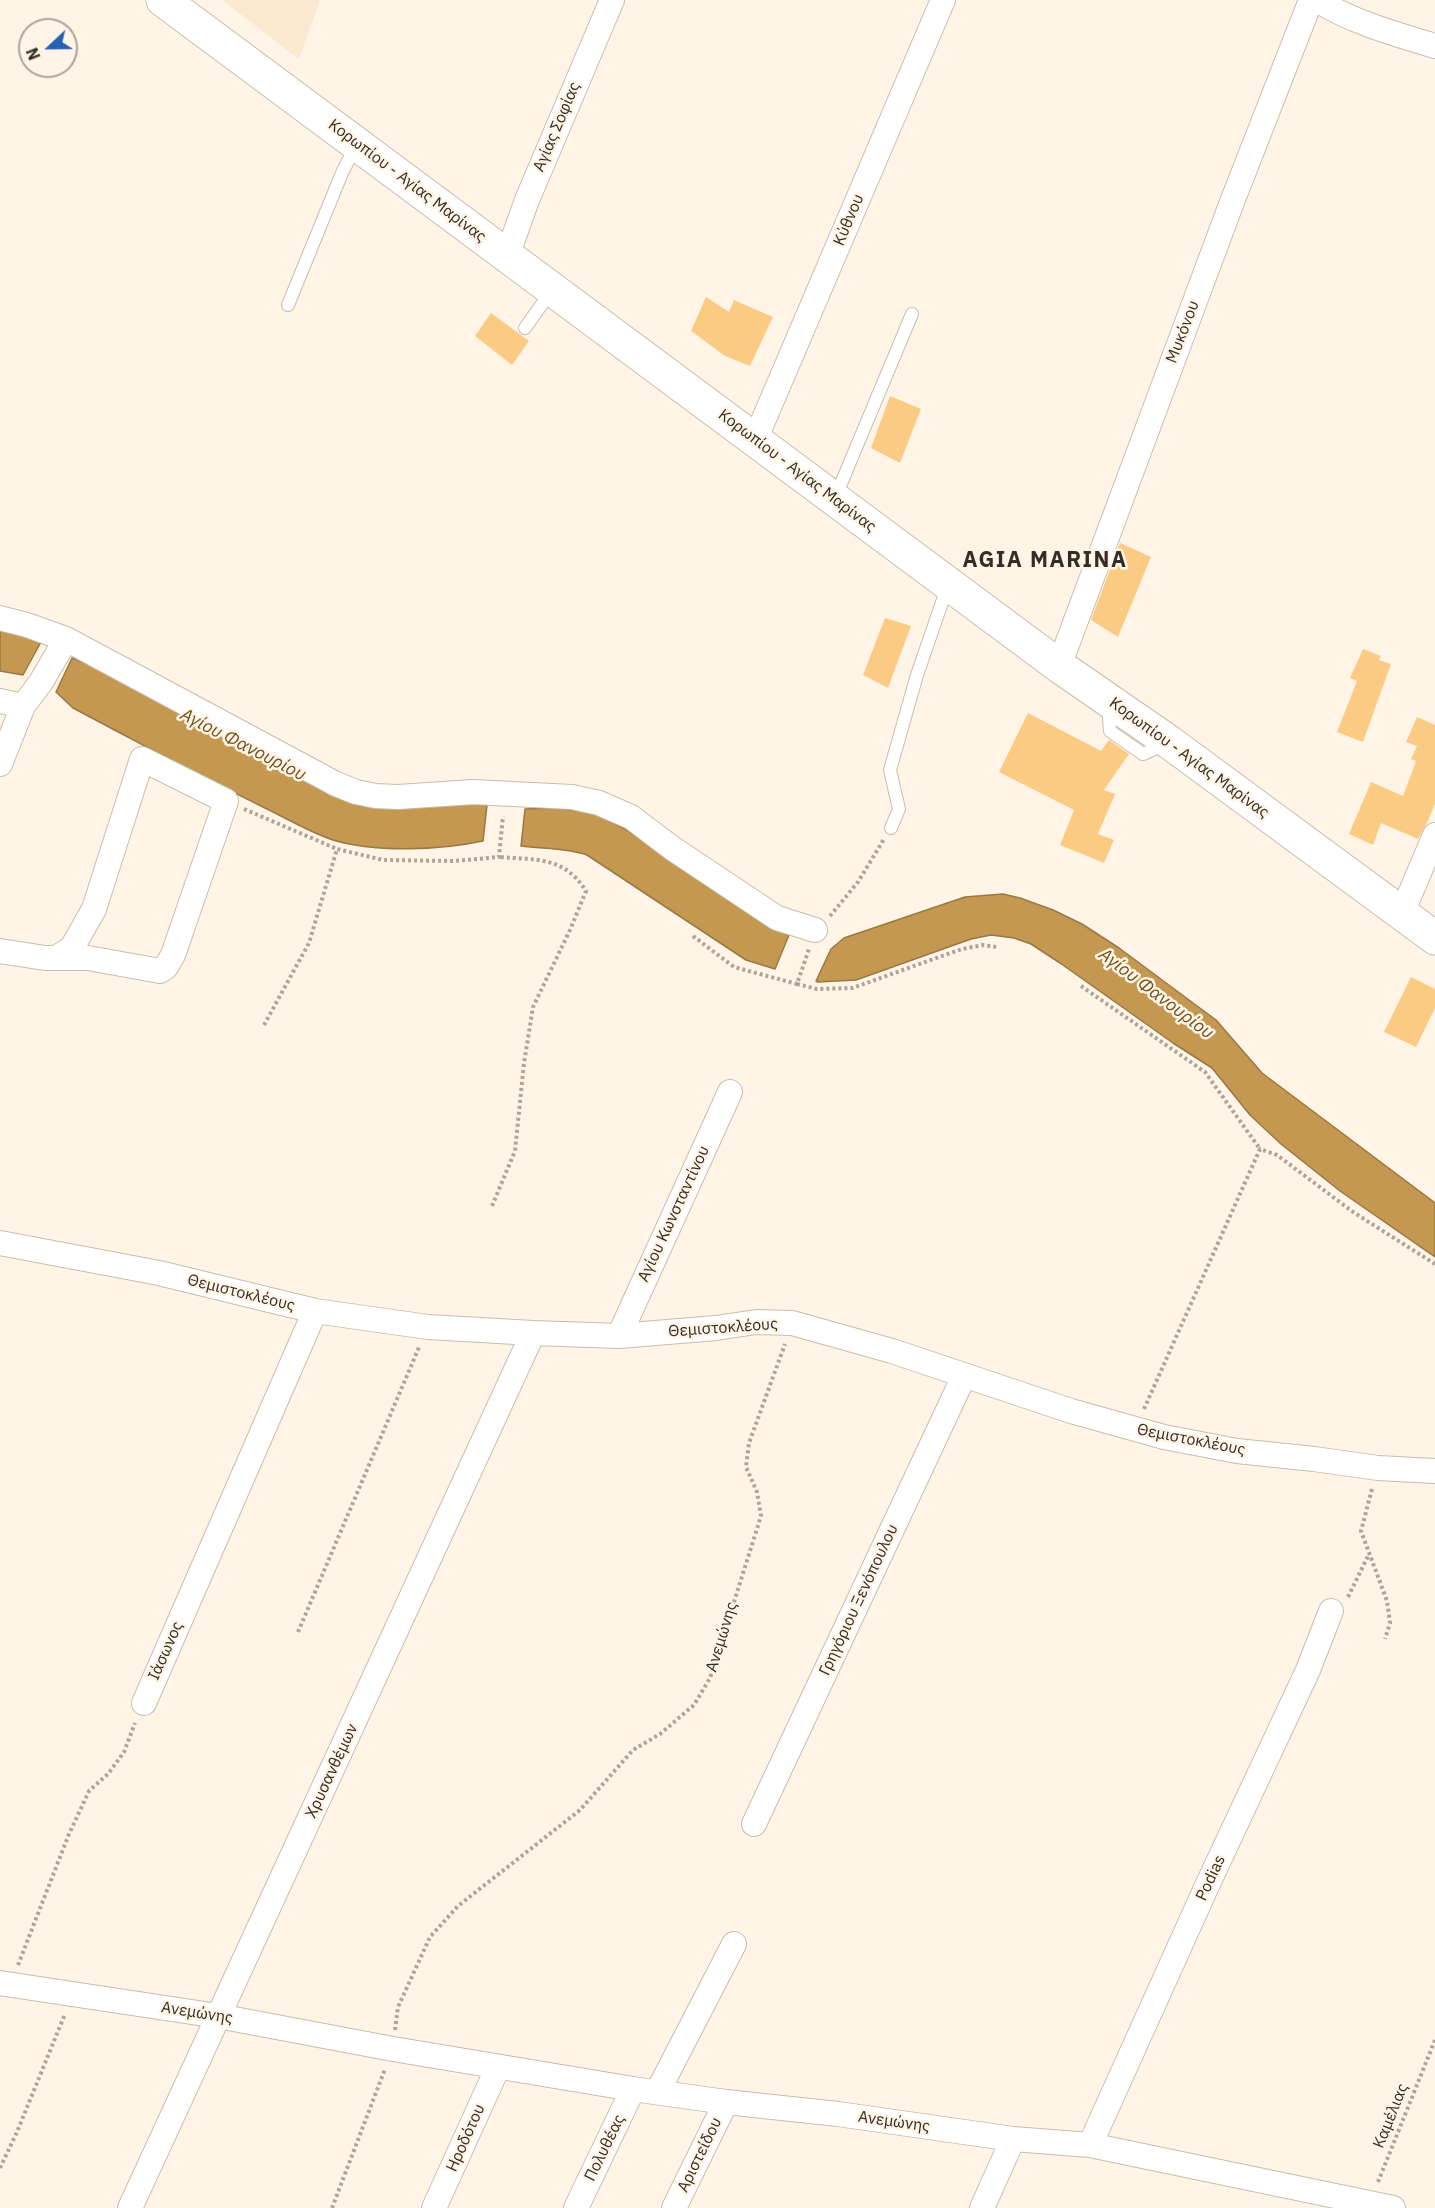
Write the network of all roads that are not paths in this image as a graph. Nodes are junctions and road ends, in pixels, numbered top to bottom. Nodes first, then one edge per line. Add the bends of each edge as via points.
1 (163, 0) edge
2 (612, 0) edge
3 (943, 0) edge
4 (1311, 0) edge
5 (1317, 0) edge
6 (1435, 46) edge
7 (357, 144) junction
8 (507, 256) junction
9 (552, 290) junction
10 (288, 305) dead end
11 (912, 314) dead end
12 (525, 328) dead end
13 (755, 440) junction
14 (835, 499) junction
15 (948, 584) junction
16 (0, 618) edge
17 (62, 645) junction
18 (1059, 666) junction
19 (12, 704) edge
20 (0, 764) edge
21 (891, 828) road end
22 (1435, 835) edge
23 (1402, 913) junction
24 (815, 930) road end
25 (1435, 938) edge
26 (0, 951) edge
27 (56, 958) junction
28 (730, 1092) dead end
29 (0, 1243) edge
30 (315, 1311) junction
31 (533, 1333) junction
32 (619, 1336) junction
33 (964, 1376) junction
34 (1435, 1471) edge
35 (1331, 1611) dead end
36 (144, 1703) road end
37 (754, 1824) dead end
38 (734, 1944) dead end
39 (5, 1983) edge
40 (218, 2016) junction
41 (498, 2067) junction
42 (633, 2089) junction
43 (658, 2091) junction
44 (726, 2102) junction
45 (1012, 2139) junction
46 (1090, 2145) junction
47 (1382, 2205) edge
48 (130, 2208) edge
49 (434, 2208) edge
50 (576, 2208) edge
51 (674, 2208) edge
52 (982, 2208) edge

1 - 7 main road, Κορωπίου - Αγίας Μαρίνας
2 - 8 street, Αγίας Σοφίας
3 - 13 street, Κύθνου
4 - 18 street, Μυκόνου
5 - 6 street via 1385,31
7 - 8 main road, Κορωπίου - Αγίας Μαρίνας
7 - 10 lane
8 - 9 main road, Κορωπίου - Αγίας Μαρίνας
9 - 12 lane
9 - 13 main road, Κορωπίου - Αγίας Μαρίνας
11 - 14 lane
13 - 14 main road, Κορωπίου - Αγίας Μαρίνας
14 - 15 main road, Κορωπίου - Αγίας Μαρίνας
15 - 18 main road, Κορωπίου - Αγίας Μαρίνας
15 - 21 lane via 890,770 899,809
16 - 17 street via 27,625
17 - 19 street via 41,682
17 - 24 street via 356,792 398,797 473,792 572,797 599,803 631,817 777,918
18 - 23 main road, Κορωπίου - Αγίας Μαρίνας
19 - 20 street
22 - 23 street
23 - 25 main road, Κορωπίου - Αγίας Μαρίνας
26 - 27 street
27 - 27 street via 88,958 160,971 166,967 226,801 142,759 94,909 72,948
28 - 32 street, Αγίου Κωνσταντίνου
29 - 30 street, Θεμιστοκλέους via 159,1273
30 - 31 street, Θεμιστοκλέους via 428,1327
30 - 36 street, Ιάσωνος
31 - 32 street, Θεμιστοκλέους
31 - 40 street, Χρυσανθέμων
32 - 33 street, Θεμιστοκλέους via 756,1322 792,1323
33 - 34 street, Θεμιστοκλέους via 1135,1429 1237,1451
33 - 37 street, Γρηγόριου Ξενόπουλου
35 - 46 street, Podias via 1308,1670
38 - 43 street
39 - 40 street, Ανεμώνης
40 - 41 street, Ανεμώνης
40 - 48 street, Χρυσανθέμων
41 - 42 street, Ανεμώνης
41 - 49 street, Ηροδότου
42 - 43 street, Ανεμώνης
42 - 50 street, Πολυθέας
43 - 44 street, Ανεμώνης
44 - 45 street, Ανεμώνης
44 - 51 street, Αριστείδου
45 - 46 street, Ανεμώνης
45 - 52 street
46 - 47 street, Ανεμώνης

